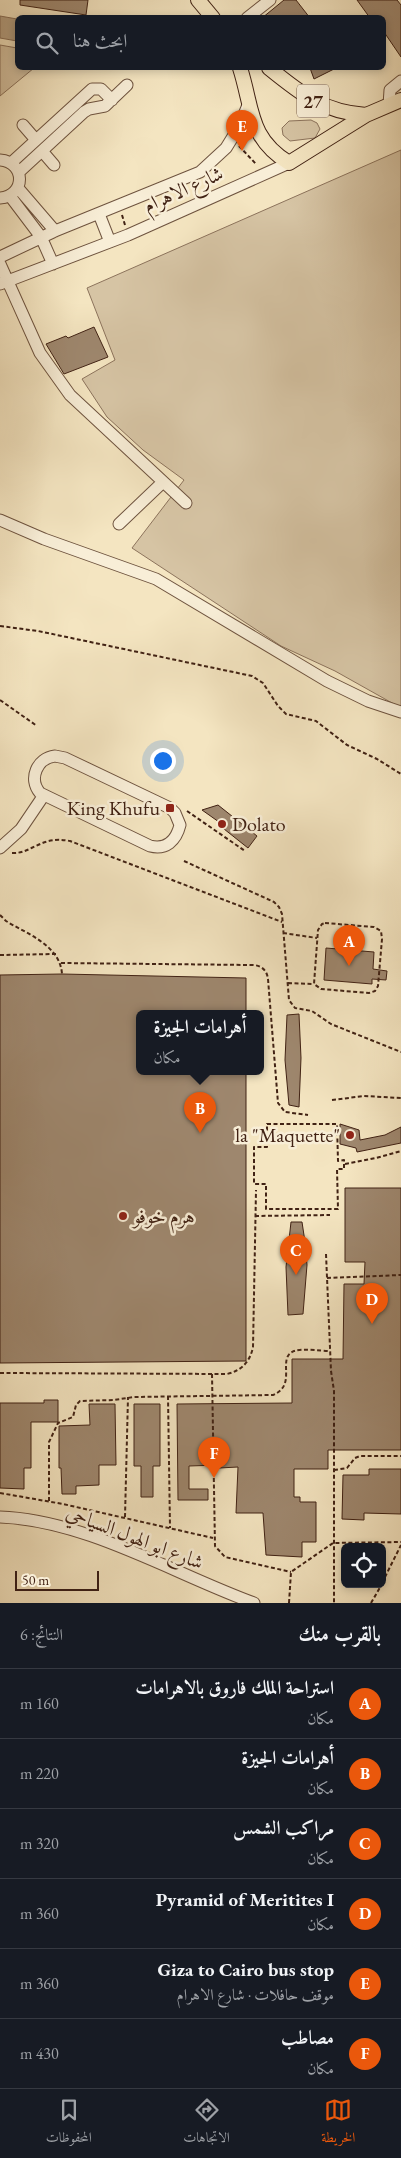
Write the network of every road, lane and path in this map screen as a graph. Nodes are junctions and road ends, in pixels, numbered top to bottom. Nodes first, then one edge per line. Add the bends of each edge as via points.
1 (198, 0) edge
2 (270, 0) edge
3 (210, 15) edge
4 (251, 15) edge
5 (240, 70) edge
6 (272, 70) edge
7 (401, 81) edge
8 (126, 85) dead end
9 (83, 97) junction
10 (112, 100) junction
11 (395, 103) edge
12 (248, 105) junction
13 (92, 108) junction
14 (366, 116) junction
15 (23, 125) dead end
16 (233, 138) junction
17 (36, 140) junction
18 (42, 151) junction
19 (289, 163) junction
20 (10, 165) edge
21 (54, 165) dead end
22 (268, 173) junction
23 (9, 194) edge
24 (119, 206) junction
25 (98, 214) junction
26 (55, 231) junction
27 (128, 235) junction
28 (41, 238) junction
29 (110, 242) junction
30 (0, 257) edge
31 (0, 264) edge
32 (53, 264) junction
33 (4, 283) edge
34 (163, 482) junction
35 (186, 503) dead end
36 (0, 520) edge
37 (119, 524) dead end
38 (0, 626) edge
39 (0, 700) edge
40 (401, 712) edge
41 (37, 726) dead end
42 (401, 774) edge
43 (44, 795) junction
44 (170, 808) junction
45 (1, 848) edge
46 (246, 851) dead end
47 (184, 861) dead end
48 (0, 915) edge
49 (283, 922) junction
50 (283, 933) junction
51 (317, 938) junction
52 (0, 954) edge
53 (56, 954) junction
54 (61, 964) junction
55 (62, 974) dead end
56 (288, 983) junction
57 (314, 984) junction
58 (401, 1052) edge
59 (401, 1098) edge
60 (332, 1100) dead end
61 (308, 1115) dead end
62 (401, 1152) edge
63 (344, 1164) junction
64 (256, 1190) dead end
65 (330, 1215) dead end
66 (255, 1216) junction
67 (326, 1254) dead end
68 (401, 1275) edge
69 (327, 1278) junction
70 (330, 1351) junction
71 (0, 1373) edge
72 (212, 1374) junction
73 (168, 1396) junction
74 (212, 1396) junction
75 (128, 1397) junction
76 (401, 1456) edge
77 (334, 1470) junction
78 (0, 1494) edge
79 (49, 1501) junction
80 (0, 1517) edge
81 (125, 1518) junction
82 (170, 1528) junction
83 (214, 1538) junction
84 (333, 1543) junction
85 (401, 1544) edge
86 (291, 1572) junction
87 (386, 1576) edge
88 (380, 1588) edge
89 (254, 1603) edge
90 (289, 1603) edge
91 (334, 1603) edge
92 (371, 1603) edge

1 - 3 main road
2 - 4 street
5 - 12 main road
6 - 14 main road, 27 via 319,104 340,112
7 - 11 street via 390,90
8 - 10 street
9 - 10 street via 98,88
9 - 13 street
9 - 17 street
10 - 13 street via 105,106
11 - 14 main road, شارع الاهرام
12 - 16 street, شارع الاهرام
12 - 19 main road via 254,125 265,143
13 - 18 street
14 - 19 main road, شارع الاهرام
15 - 17 street
16 - 22 path
16 - 24 street, شارع الاهرام via 200,172
17 - 20 street
18 - 20 street
18 - 21 street
19 - 22 street, شارع الاهرام
20 - 23 street via 20,180
22 - 27 street, شارع الاهرام
23 - 26 street
23 - 28 street
24 - 25 street, شارع الاهرام
24 - 27 path
25 - 26 street, شارع الاهرام
25 - 29 street
26 - 28 street, شارع الاهرام
27 - 29 street, شارع الاهرام
28 - 30 street, شارع الاهرام
28 - 32 street
29 - 32 street, شارع الاهرام
31 - 33 street
32 - 33 street, شارع الاهرام
33 - 34 street via 40,353 64,388
34 - 35 street
34 - 37 street
36 - 40 street via 156,579 327,681 368,701
38 - 42 path via 252,676 263,683 286,714 316,721 347,745
39 - 41 path
43 - 44 street via 156,847 174,841 178,832 178,819
43 - 44 street via 35,785 37,768 50,756 60,756
43 - 45 street via 21,829
44 - 46 path via 192,813
45 - 49 path via 16,854 48,840 70,841
47 - 49 path via 274,902 281,911
48 - 53 path
49 - 50 path
50 - 51 path
50 - 56 path
51 - 57 path
51 - 57 path via 319,927 325,923 374,927 380,931 382,939 375,991 321,989
52 - 53 path
53 - 54 path
54 - 55 path
54 - 61 path via 261,967 268,979 278,1103 288,1113
56 - 57 path
56 - 58 path via 289,1000 295,1008 312,1011 331,1024
59 - 60 path via 364,1096
62 - 63 path
63 - 63 path via 344,1169 337,1169 338,1209 266,1209 266,1184 254,1184 254,1147 268,1147 267,1124 337,1124 338,1161 344,1160
64 - 66 path
65 - 66 path
66 - 72 path via 252,1353 237,1371
67 - 69 path
68 - 69 path
69 - 70 path
70 - 74 path via 298,1350 289,1354 285,1384 277,1393
70 - 77 path via 334,1391
71 - 72 path
72 - 74 path
73 - 74 path
73 - 75 path
73 - 82 path
74 - 83 path
75 - 79 path via 80,1401 73,1417 57,1424 49,1442
75 - 81 path
76 - 77 path via 360,1456 347,1468
77 - 84 path
78 - 79 path
79 - 81 path
80 - 89 street, شارع ابو الهول السياحي via 34,1521 91,1536
81 - 82 path
82 - 83 path
83 - 86 path via 215,1546 225,1557
84 - 85 path
84 - 86 path
84 - 91 path
85 - 87 path
86 - 90 path
88 - 92 path

